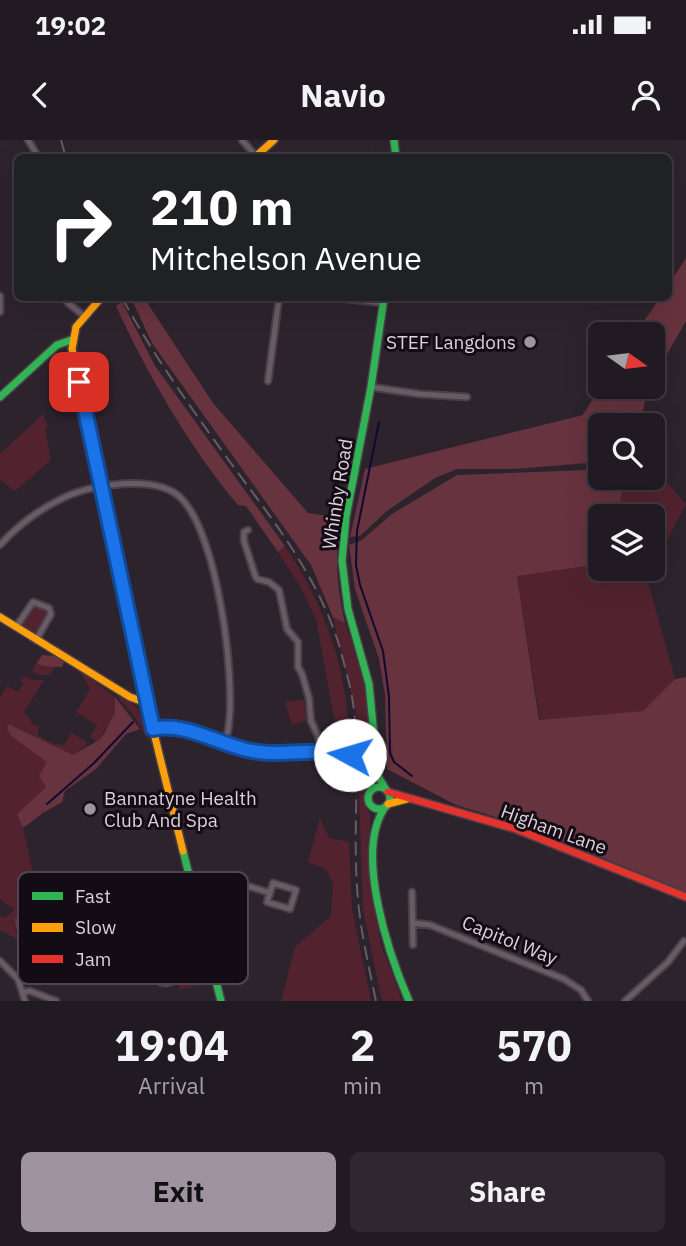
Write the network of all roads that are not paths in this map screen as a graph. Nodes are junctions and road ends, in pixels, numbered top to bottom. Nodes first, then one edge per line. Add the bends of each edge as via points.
1 (274, 140) edge
2 (258, 154) edge
3 (0, 296) edge
4 (66, 301) edge
5 (98, 301) edge
6 (279, 301) edge
7 (384, 301) edge
8 (0, 312) edge
9 (84, 316) junction
10 (71, 340) junction
11 (268, 381) dead end
12 (371, 387) junction
13 (0, 397) edge
14 (467, 397) dead end
15 (101, 487) junction
16 (248, 530) dead end
17 (0, 545) edge
18 (0, 617) edge
19 (16, 627) junction
20 (36, 640) junction
21 (146, 699) junction
22 (153, 729) junction
23 (224, 744) junction
24 (321, 752) junction
25 (350, 755) dead end
26 (378, 776) junction
27 (387, 791) junction
28 (370, 793) junction
29 (408, 799) junction
30 (371, 805) junction
31 (387, 805) junction
32 (376, 821) junction
33 (190, 872) edge
34 (248, 886) edge
35 (412, 892) dead end
36 (270, 893) junction
37 (686, 898) edge
38 (413, 923) junction
39 (684, 942) edge
40 (413, 945) dead end
41 (0, 961) edge
42 (18, 982) edge
43 (19, 984) edge
44 (24, 992) junction
45 (25, 1001) edge
46 (56, 1001) edge
47 (409, 1001) edge
48 (588, 1001) edge
49 (625, 1001) edge

1 - 2 main road
3 - 8 street
4 - 9 street
5 - 9 main road
6 - 11 street
7 - 12 main road, Whinby Road
9 - 10 main road
10 - 13 main road via 57,345
10 - 15 main road
12 - 14 street
12 - 26 main road, Whinby Road via 342,561 348,608 369,684
15 - 17 street via 60,499
15 - 21 main road
15 - 23 street via 159,486 179,495 196,521 214,573 225,630 230,716
16 - 24 street via 244,541 255,575 279,590 287,629 298,642 298,667
18 - 19 main road
19 - 20 main road
19 - 20 street via 33,602 49,608 51,614
20 - 21 main road via 130,697
21 - 22 main road
22 - 23 street via 177,727
22 - 33 main road
23 - 24 street via 258,752
24 - 25 street
26 - 27 main road, Whinby Road
26 - 28 main road, Whinby Road
27 - 28 main road via 377,788
27 - 29 main road, Higham Lane
27 - 31 main road, Whinby Road
28 - 30 main road, Whinby Road
29 - 31 main road, Higham Lane
29 - 37 main road, Higham Lane via 516,829
30 - 31 main road via 380,809
30 - 32 main road, Whinby Road
31 - 32 main road
32 - 47 main road, Whinby Road via 374,858 382,928
34 - 36 street
35 - 38 street
36 - 36 street via 267,902 290,909 296,890 273,883
38 - 40 street
38 - 48 street, Capitol Way via 429,925 564,979
39 - 49 street
41 - 42 street
43 - 44 street
44 - 45 street
44 - 46 street via 30,990

